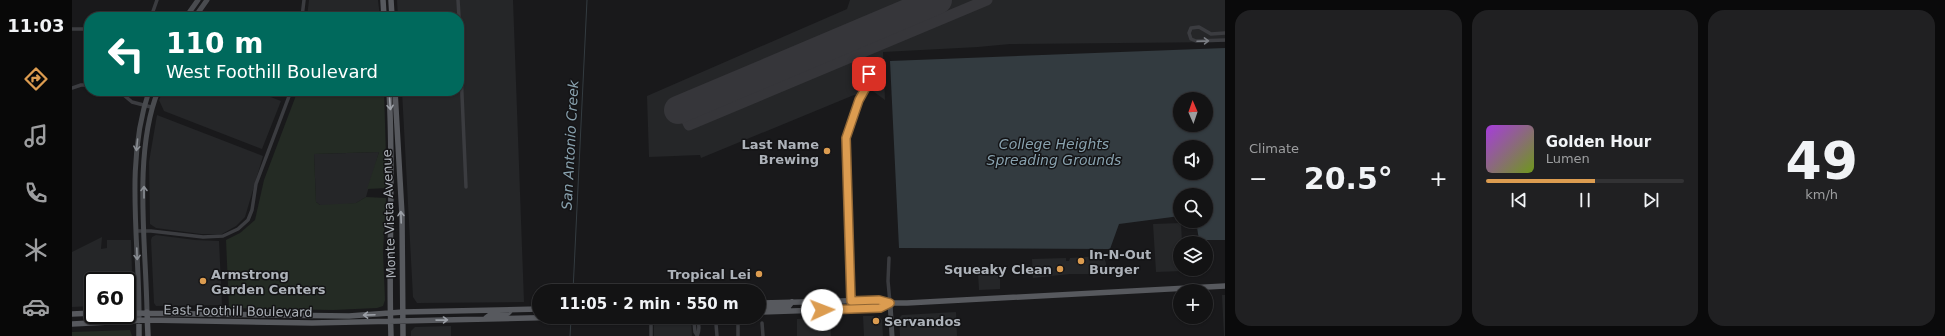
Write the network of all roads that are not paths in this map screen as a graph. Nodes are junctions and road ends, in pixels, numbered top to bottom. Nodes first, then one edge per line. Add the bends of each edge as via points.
1 (157, 0) edge
2 (198, 0) edge
3 (207, 0) edge
4 (304, 0) edge
5 (383, 0) edge
6 (391, 0) edge
7 (458, 0) edge
8 (153, 12) edge
9 (190, 12) edge
10 (199, 12) edge
11 (303, 12) edge
12 (384, 12) edge
13 (392, 12) edge
14 (459, 12) edge
15 (72, 29) edge
16 (84, 29) edge
17 (1225, 33) edge
18 (1225, 40) edge
19 (869, 74) dead end
20 (84, 85) edge
21 (72, 88) edge
22 (125, 96) edge
23 (147, 96) edge
24 (156, 96) edge
25 (289, 96) edge
26 (389, 96) edge
27 (395, 96) edge
28 (462, 96) edge
29 (144, 106) junction
30 (151, 107) junction
31 (466, 187) dead end
32 (137, 231) junction
33 (144, 231) junction
34 (889, 258) dead end
35 (1225, 286) edge
36 (833, 301) junction
37 (851, 301) junction
38 (792, 302) junction
39 (766, 303) edge
40 (890, 303) junction
41 (766, 307) edge
42 (532, 309) edge
43 (511, 310) junction
44 (803, 310) junction
45 (136, 312) edge
46 (139, 312) junction
47 (147, 312) junction
48 (403, 312) junction
49 (766, 312) edge
50 (84, 313) edge
51 (72, 314) edge
52 (391, 314) junction
53 (532, 318) edge
54 (484, 319) junction
55 (147, 320) junction
56 (139, 321) junction
57 (403, 321) junction
58 (391, 322) junction
59 (72, 324) edge
60 (651, 324) edge
61 (696, 324) edge
62 (716, 324) dead end
63 (738, 324) edge
64 (762, 324) edge
65 (139, 336) edge
66 (148, 336) edge
67 (391, 336) edge
68 (403, 336) edge
69 (651, 336) edge
70 (697, 336) edge
71 (717, 336) edge
72 (738, 336) edge
73 (763, 336) edge
74 (892, 336) edge

1 - 8 street
2 - 9 main road
3 - 10 main road
4 - 11 street
5 - 12 main road
6 - 13 main road
7 - 14 street
15 - 16 street
17 -> 18 street via 1211,34 1196,27 1191,28 1189,33 1191,39 1196,41
19 - 37 street via 870,80 859,100 846,138
20 - 21 street
22 - 29 street via 132,102
23 - 29 main road
24 - 30 main road
25 - 33 street via 256,184 248,220 238,229 223,236 203,237
26 -> 52 main road, Monte Vista Avenue via 392,184
48 -> 27 main road, Monte Vista Avenue via 402,215
28 - 31 street
29 - 30 street
29 -> 32 main road via 134,171
33 -> 30 main road via 144,175
32 - 33 street
32 -> 46 main road
33 - 47 main road
34 - 40 street
35 - 40 main road
36 - 37 main road
36 - 38 main road
36 - 44 main road via 828,305 807,306
37 - 40 main road via 879,300
38 - 39 main road
38 - 41 main road via 788,306
40 - 44 main road via 880,308
40 - 74 main road
42 - 43 main road
43 - 48 main road, East Foothill Boulevard
43 - 54 main road
44 - 49 main road
45 - 46 main road, East Foothill Boulevard
46 - 47 main road, East Foothill Boulevard
46 - 56 main road
52 -> 47 main road, East Foothill Boulevard via 349,316
47 - 55 main road
48 - 52 main road, East Foothill Boulevard
48 - 57 main road, Monte Vista Avenue
50 - 51 main road
52 - 58 main road, Monte Vista Avenue
53 - 54 main road
57 -> 54 main road, East Foothill Boulevard
55 - 56 main road, East Foothill Boulevard
55 - 58 main road, East Foothill Boulevard via 281,324
55 - 66 main road
56 - 59 main road, East Foothill Boulevard
56 - 65 main road
57 - 58 main road, East Foothill Boulevard
57 - 68 main road, Monte Vista Avenue
58 - 67 main road, Monte Vista Avenue
60 - 69 street
61 - 70 street via 697,327 694,332
62 - 71 street
63 - 72 street
64 - 73 street

